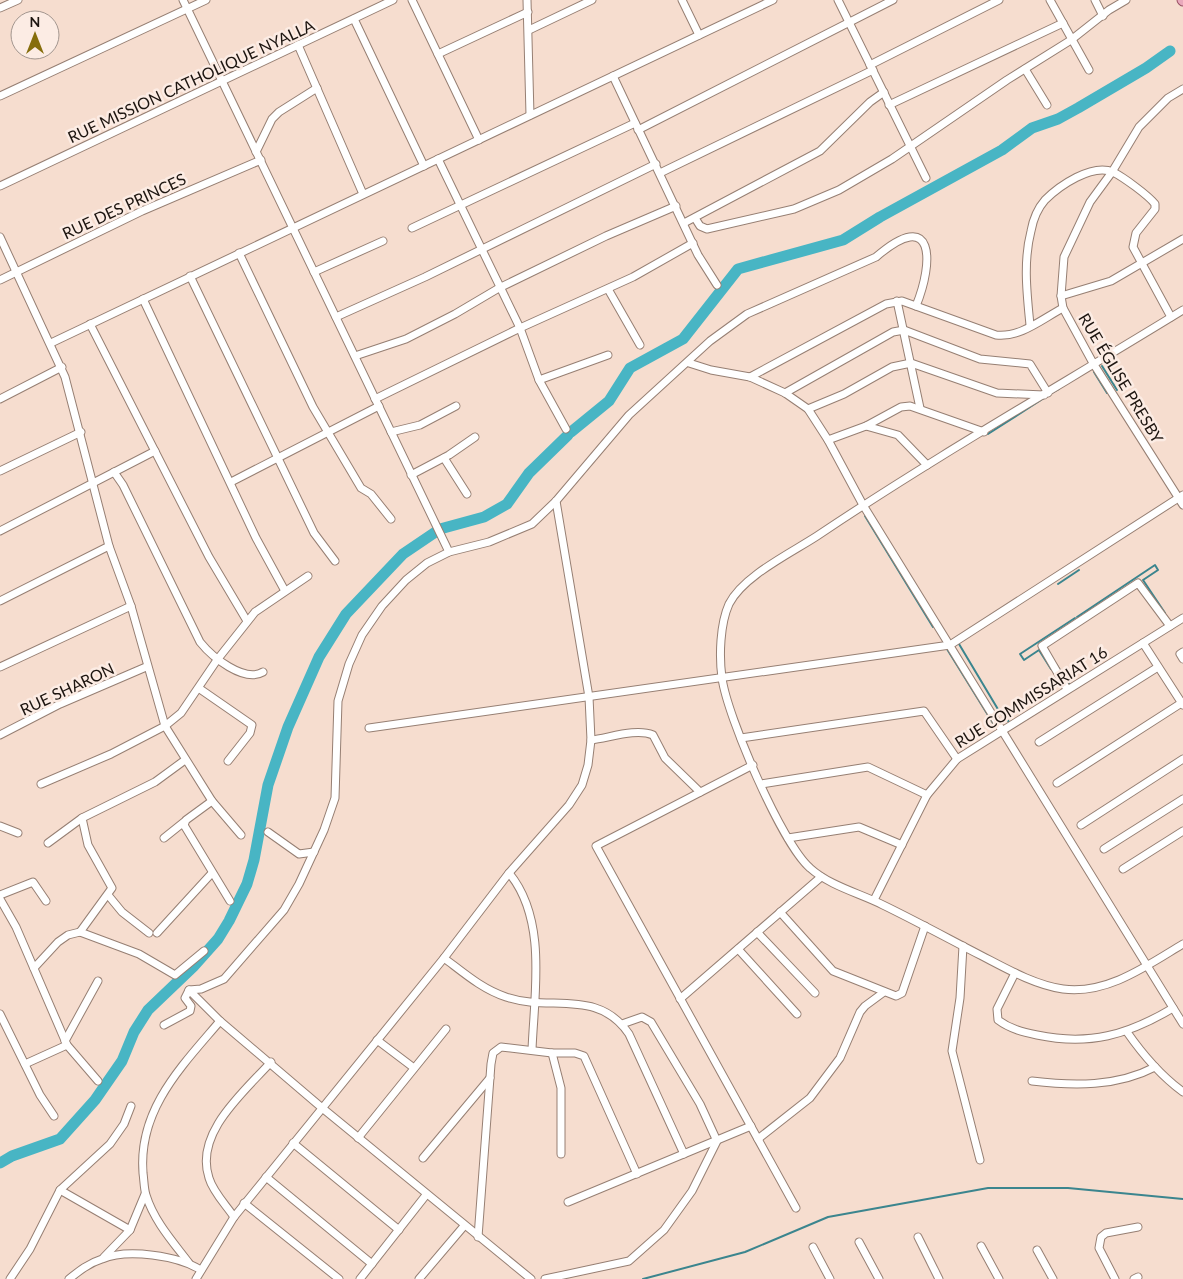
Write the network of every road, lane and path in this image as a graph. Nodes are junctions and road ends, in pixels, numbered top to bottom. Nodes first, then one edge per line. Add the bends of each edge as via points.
1 (18, 0) edge
2 (184, 0) edge
3 (206, 0) edge
4 (393, 0) edge
5 (412, 0) edge
6 (527, 0) edge
7 (592, 0) edge
8 (682, 0) edge
9 (773, 0) edge
10 (838, 0) edge
11 (894, 0) edge
12 (999, 0) edge
13 (1050, 0) edge
14 (1095, 0) edge
15 (1126, 0) edge
16 (0, 8) edge
17 (188, 9) junction
18 (528, 12) junction
19 (1102, 16) junction
20 (354, 19) junction
21 (848, 21) junction
22 (1063, 23) junction
23 (529, 30) junction
24 (699, 35) junction
25 (1072, 40) junction
26 (298, 45) junction
27 (438, 54) junction
28 (871, 67) junction
29 (1025, 69) junction
30 (1089, 70) dead end
31 (613, 76) junction
32 (223, 81) junction
33 (317, 88) junction
34 (1183, 89) edge
35 (884, 92) junction
36 (0, 96) edge
37 (889, 105) junction
38 (1047, 105) dead end
39 (530, 115) junction
40 (637, 127) junction
41 (479, 140) junction
42 (910, 146) junction
43 (256, 152) junction
44 (438, 159) junction
45 (261, 160) junction
46 (656, 164) junction
47 (424, 166) junction
48 (1112, 172) junction
49 (660, 173) junction
50 (926, 178) dead end
51 (0, 186) edge
52 (363, 194) junction
53 (460, 206) junction
54 (676, 206) junction
55 (695, 218) junction
56 (684, 224) junction
57 (293, 228) junction
58 (412, 228) dead end
59 (0, 237) edge
60 (1183, 239) edge
61 (383, 241) dead end
62 (693, 243) junction
63 (480, 249) junction
64 (239, 253) junction
65 (1140, 264) junction
66 (16, 272) junction
67 (314, 272) junction
68 (190, 276) junction
69 (0, 280) edge
70 (717, 285) dead end
71 (499, 288) junction
72 (608, 289) junction
73 (1061, 296) junction
74 (143, 299) junction
75 (896, 301) junction
76 (916, 306) junction
77 (1063, 308) junction
78 (1183, 310) edge
79 (336, 317) junction
80 (1171, 317) junction
81 (90, 324) junction
82 (1030, 325) junction
83 (520, 328) junction
84 (904, 330) junction
85 (51, 343) junction
86 (640, 346) dead end
87 (608, 355) dead end
88 (355, 356) junction
89 (688, 363) junction
90 (912, 363) junction
91 (1093, 364) junction
92 (62, 367) junction
93 (750, 377) junction
94 (539, 380) junction
95 (785, 393) junction
96 (1046, 394) junction
97 (0, 399) edge
98 (377, 403) junction
99 (456, 406) dead end
100 (920, 408) junction
101 (808, 409) junction
102 (866, 426) junction
103 (566, 429) dead end
104 (81, 432) junction
105 (328, 432) junction
106 (391, 432) junction
107 (984, 432) junction
108 (475, 437) dead end
109 (828, 440) junction
110 (156, 451) junction
111 (278, 458) junction
112 (444, 458) junction
113 (927, 465) junction
114 (0, 471) edge
115 (114, 472) junction
116 (411, 475) junction
117 (94, 482) junction
118 (231, 482) junction
119 (467, 494) dead end
120 (1181, 496) edge
121 (556, 501) junction
122 (862, 505) junction
123 (1183, 505) edge
124 (391, 518) dead end
125 (0, 531) edge
126 (109, 546) junction
127 (449, 552) junction
128 (335, 561) dead end
129 (308, 576) dead end
130 (285, 591) junction
131 (0, 601) edge
132 (131, 606) junction
133 (1183, 618) edge
134 (247, 621) junction
135 (1170, 626) junction
136 (1143, 643) junction
137 (950, 645) junction
138 (1183, 652) edge
139 (1183, 659) edge
140 (217, 660) junction
141 (146, 666) junction
142 (1158, 666) junction
143 (0, 667) edge
144 (263, 672) dead end
145 (722, 678) junction
146 (200, 689) junction
147 (1068, 689) junction
148 (589, 697) junction
149 (1183, 703) edge
150 (165, 726) junction
151 (369, 728) dead end
152 (1002, 729) junction
153 (0, 735) edge
154 (741, 738) junction
155 (591, 740) junction
156 (1039, 742) dead end
157 (957, 759) junction
158 (1183, 759) edge
159 (185, 760) junction
160 (228, 761) dead end
161 (753, 764) junction
162 (1057, 783) dead end
163 (41, 784) dead end
164 (761, 784) junction
165 (700, 792) junction
166 (927, 795) junction
167 (1183, 799) edge
168 (212, 801) junction
169 (82, 818) junction
170 (184, 822) junction
171 (1081, 825) dead end
172 (0, 826) edge
173 (1183, 831) edge
174 (268, 832) dead end
175 (18, 833) dead end
176 (241, 834) dead end
177 (164, 838) dead end
178 (788, 838) junction
179 (48, 843) dead end
180 (902, 845) junction
181 (1104, 849) dead end
182 (314, 852) junction
183 (1123, 869) dead end
184 (212, 873) junction
185 (509, 874) junction
186 (821, 877) junction
187 (108, 895) junction
188 (0, 897) edge
189 (874, 900) junction
190 (46, 901) dead end
191 (230, 901) dead end
192 (780, 912) junction
193 (925, 926) junction
194 (80, 932) junction
195 (757, 932) junction
196 (149, 933) dead end
197 (157, 933) dead end
198 (1183, 944) edge
199 (963, 946) junction
200 (738, 949) junction
201 (204, 951) dead end
202 (444, 958) junction
203 (1147, 966) junction
204 (34, 968) junction
205 (1015, 973) junction
206 (98, 981) dead end
207 (189, 990) junction
208 (884, 992) junction
209 (815, 993) dead end
210 (680, 998) junction
211 (534, 1002) junction
212 (1178, 1011) edge
213 (0, 1014) edge
214 (796, 1014) dead end
215 (220, 1021) junction
216 (622, 1024) junction
217 (1183, 1024) edge
218 (164, 1025) dead end
219 (446, 1029) dead end
220 (1127, 1032) junction
221 (377, 1040) junction
222 (66, 1043) junction
223 (532, 1050) junction
224 (552, 1053) junction
225 (271, 1062) junction
226 (25, 1064) junction
227 (414, 1068) junction
228 (1155, 1068) junction
229 (490, 1077) junction
230 (98, 1081) dead end
231 (1032, 1081) dead end
232 (1183, 1092) edge
233 (131, 1106) dead end
234 (321, 1107) junction
235 (54, 1116) dead end
236 (751, 1126) junction
237 (358, 1138) junction
238 (758, 1139) junction
239 (717, 1141) junction
240 (293, 1143) junction
241 (561, 1154) dead end
242 (684, 1154) junction
243 (423, 1158) dead end
244 (980, 1160) dead end
245 (637, 1174) junction
246 (266, 1177) junction
247 (60, 1190) junction
248 (145, 1194) junction
249 (426, 1195) junction
250 (568, 1202) dead end
251 (244, 1203) junction
252 (796, 1208) dead end
253 (234, 1217) junction
254 (464, 1226) junction
255 (1138, 1227) dead end
256 (130, 1230) junction
257 (399, 1230) junction
258 (478, 1237) junction
259 (918, 1237) dead end
260 (859, 1242) dead end
261 (981, 1246) dead end
262 (813, 1247) dead end
263 (1037, 1250) dead end
264 (104, 1258) junction
265 (189, 1263) junction
266 (372, 1264) junction
267 (201, 1270) junction
268 (10, 1279) edge
269 (69, 1279) edge
270 (196, 1279) edge
271 (339, 1279) edge
272 (360, 1279) edge
273 (419, 1279) edge
274 (531, 1279) edge
275 (545, 1279) edge
276 (830, 1279) edge
277 (880, 1279) edge
278 (939, 1279) edge
279 (999, 1279) edge
280 (1053, 1279) edge
281 (1115, 1279) edge

1 - 16 street
2 - 17 street
3 - 17 street
4 - 20 street, RUE MISSION CATHOLIQUE NYALLA
5 - 27 street
6 - 18 street
7 - 23 street
8 - 24 street
9 - 24 street
10 - 21 street
11 - 21 street
12 - 28 street
13 - 22 street
14 - 19 street
15 - 19 street
17 - 32 street
17 - 36 street
18 - 23 street
18 - 27 street
19 - 25 street
20 - 26 street, RUE MISSION CATHOLIQUE NYALLA
20 - 47 street
21 - 28 street
21 - 40 street
22 - 25 street
22 - 37 street
23 - 39 street
24 - 31 street
25 - 29 street
25 - 30 street
26 - 32 street, RUE MISSION CATHOLIQUE NYALLA
26 - 33 street
27 - 41 street
28 - 35 street
28 - 49 street
29 - 38 street
29 - 42 street
31 - 39 street
31 - 40 street
32 - 43 street
32 - 51 street, RUE MISSION CATHOLIQUE NYALLA
33 - 43 street via 272,119
33 - 52 street
34 - 48 street, RUE ÉGLISE PRESBY via 1168,98 1139,127
35 - 37 street
35 - 55 street via 820,151
37 - 42 street
39 - 41 street
40 - 46 street
40 - 53 street
41 - 44 street
42 - 50 street
42 - 55 street via 839,190 794,209 707,229 700,226
43 - 45 street
44 - 47 street
44 - 53 street
45 - 57 street
45 - 66 street, RUE DES PRINCES via 142,211
46 - 49 street
46 - 63 street
47 - 52 street
48 - 65 street via 1156,204 1156,209 1133,241
48 - 73 street, RUE ÉGLISE PRESBY via 1090,202 1064,257
48 - 82 street via 1088,173 1064,185 1039,209 1026,256
49 - 54 street
52 - 57 street
53 - 58 street
53 - 63 street
54 - 56 street
54 - 71 street
55 - 56 street
56 - 62 street
57 - 64 street
57 - 67 street
59 - 66 street
60 - 65 street
61 - 67 street
62 - 70 street
62 - 72 street
63 - 71 street
63 - 79 street
64 - 68 street
64 - 105 street
65 - 73 street via 1098,286
65 - 80 street
66 - 69 street, RUE DES PRINCES
66 - 85 street
67 - 79 street
68 - 74 street
68 - 111 street
71 - 83 street
71 - 88 street via 406,339
72 - 83 street
72 - 86 street
73 - 77 street, RUE ÉGLISE PRESBY
74 - 81 street
74 - 118 street
75 - 76 street
75 - 84 street
75 - 93 street
76 - 82 street via 996,335 1018,334
76 - 89 street via 924,285 926,247 922,240 908,236 876,257 746,314 710,341
77 - 82 street
77 - 91 street, RUE ÉGLISE PRESBY
78 - 80 street
79 - 88 street
80 - 91 street
81 - 85 street
81 - 110 street
83 - 94 street
83 - 98 street
84 - 90 street
84 - 95 street via 893,332
84 - 96 street via 980,359 1030,364
85 - 92 street
87 - 94 street
88 - 98 street
89 - 93 street
89 - 121 street via 629,415
90 - 96 street via 997,393
90 - 100 street
90 - 101 street via 892,368
91 - 96 street
91 - 120 street, RUE ÉGLISE PRESBY
92 - 97 street
92 - 104 street
93 - 95 street
94 - 103 street
95 - 101 street
96 - 107 street
98 - 105 street
98 - 106 street
99 - 106 street via 420,425
100 - 102 street via 901,407
100 - 107 street
101 - 109 street
102 - 109 street
102 - 113 street via 898,435
104 - 114 street
104 - 117 street
105 - 111 street
105 - 124 street via 361,488 371,494
106 - 116 street
107 - 113 street
108 - 112 street
109 - 122 street
110 - 115 street
110 - 134 street via 209,558
111 - 118 street
111 - 128 street via 314,533
112 - 116 street
112 - 119 street
113 - 122 street
115 - 117 street
115 - 140 street via 200,642
116 - 127 street
117 - 125 street
117 - 126 street
118 - 130 street
120 - 123 street, RUE ÉGLISE PRESBY
120 - 137 street
121 - 127 street via 532,524 489,542
121 - 148 street
122 - 137 street
122 - 145 street via 746,583 735,594 728,606 722,634
126 - 131 street
126 - 132 street
127 - 182 street via 427,563 406,580 362,635 338,701 335,798
129 - 130 street
130 - 134 street
132 - 141 street
132 - 143 street
133 - 135 street, RUE COMMISSARIAT 16
134 - 140 street
135 - 136 street, RUE COMMISSARIAT 16
135 - 147 street via 1140,584 1136,583 1114,596 1042,646
136 - 142 street
136 - 147 street, RUE COMMISSARIAT 16
137 - 145 street
137 - 152 street
138 - 139 street via 1180,654
140 - 144 street via 252,675
140 - 146 street
141 - 150 street
141 - 153 street, RUE SHARON
142 - 149 street
142 - 156 street
145 - 148 street
145 - 154 street
146 - 150 street via 182,713
146 - 160 street via 252,726
147 - 152 street, RUE COMMISSARIAT 16
148 - 151 street
148 - 155 street
149 - 162 street
150 - 159 street
150 - 163 street
152 - 157 street, RUE COMMISSARIAT 16
152 - 203 street
154 - 157 street via 924,711
154 - 161 street
155 - 165 street via 630,734 653,735 665,758
155 - 185 street via 582,785 569,805
157 - 166 street, RUE COMMISSARIAT 16
158 - 171 street
159 - 168 street
159 - 169 street via 155,782
161 - 164 street
161 - 165 street
164 - 166 street via 868,767
164 - 178 street
165 - 210 street via 596,846
166 - 180 street, RUE COMMISSARIAT 16
167 - 181 street
168 - 170 street
168 - 176 street
169 - 179 street
169 - 187 street via 88,845 112,888
170 - 177 street
170 - 184 street
172 - 175 street
173 - 183 street
174 - 182 street via 299,854
178 - 180 street via 859,827
178 - 186 street via 797,855
180 - 189 street, RUE COMMISSARIAT 16
182 - 207 street via 284,910 237,966 216,984
184 - 191 street
184 - 197 street
185 - 202 street
185 - 211 street via 532,920
186 - 189 street
186 - 192 street
187 - 194 street via 98,903
187 - 196 street via 122,912
188 - 190 street via 33,882
188 - 204 street
189 - 193 street
192 - 195 street
192 - 208 street via 833,971
193 - 199 street
193 - 208 street via 902,993 896,996
194 - 201 street via 139,954 175,976
194 - 204 street via 58,942
195 - 200 street
195 - 209 street
198 - 203 street
199 - 205 street
199 - 244 street via 952,1051
200 - 210 street
200 - 214 street
202 - 211 street via 490,991
202 - 221 street
203 - 205 street via 1120,980 1082,989 1063,989
203 - 212 street
204 - 222 street
205 - 220 street via 997,1009 998,1020 1006,1025 1053,1038 1095,1039
206 - 222 street
207 - 215 street
207 - 218 street via 185,998 191,1006 190,1011
208 - 238 street via 860,1012 840,1058 810,1098
210 - 236 street
211 - 216 street via 585,1004 602,1009
211 - 223 street
212 - 217 street
212 - 220 street
213 - 226 street
215 - 225 street
215 - 248 street via 170,1080 149,1121 142,1161
216 - 239 street via 642,1017 651,1022 700,1104
216 - 242 street
219 - 227 street
220 - 228 street
221 - 227 street
221 - 234 street
222 - 226 street
222 - 230 street
223 - 224 street
223 - 229 street via 496,1049
224 - 241 street via 561,1088
224 - 245 street via 584,1056
225 - 234 street
225 - 253 street via 223,1117 208,1149 206,1165 209,1180
226 - 235 street
227 - 237 street
228 - 231 street via 1110,1082 1055,1084
228 - 232 street
229 - 243 street
229 - 258 street
233 - 247 street via 124,1124 110,1144
234 - 237 street
234 - 240 street
236 - 238 street
236 - 239 street
237 - 249 street
238 - 252 street
239 - 242 street
239 - 275 street via 692,1191 664,1230 629,1261
240 - 246 street
240 - 257 street
242 - 245 street
245 - 250 street
246 - 251 street
246 - 266 street
247 - 256 street
247 - 268 street via 30,1249
248 - 256 street
248 - 265 street via 157,1219
249 - 254 street
249 - 257 street
251 - 253 street
251 - 271 street
253 - 267 street
254 - 258 street
254 - 273 street
255 - 281 street via 1100,1237 1099,1248
256 - 264 street
257 - 266 street
258 - 274 street
259 - 278 street
260 - 277 street
261 - 279 street
262 - 276 street
263 - 280 street
264 - 265 street via 142,1255
264 - 269 street via 82,1268
265 - 267 street
266 - 272 street
267 - 270 street

